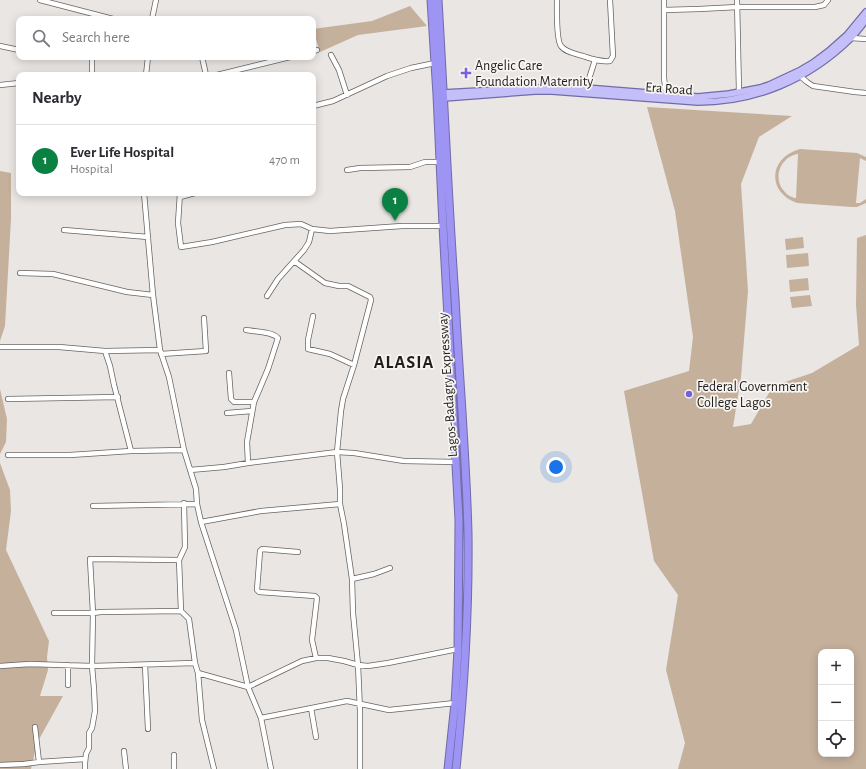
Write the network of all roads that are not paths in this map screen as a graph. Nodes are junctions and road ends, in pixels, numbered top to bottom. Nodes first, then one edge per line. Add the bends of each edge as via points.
1 (40, 0) edge
2 (156, 0) edge
3 (431, 0) edge
4 (438, 0) edge
5 (557, 0) edge
6 (610, 0) edge
7 (664, 0) edge
8 (737, 0) edge
9 (788, 0) edge
10 (828, 0) edge
11 (738, 7) junction
12 (788, 7) junction
13 (664, 10) junction
14 (866, 12) edge
15 (92, 16) edge
16 (153, 16) edge
17 (866, 20) edge
18 (851, 38) junction
19 (866, 39) edge
20 (0, 46) edge
21 (16, 49) edge
22 (331, 55) dead end
23 (92, 60) edge
24 (148, 60) edge
25 (203, 60) edge
26 (277, 60) edge
27 (595, 60) junction
28 (435, 63) junction
29 (239, 69) junction
30 (92, 72) edge
31 (146, 72) edge
32 (205, 72) edge
33 (228, 72) edge
34 (240, 72) edge
35 (800, 76) junction
36 (16, 83) edge
37 (0, 85) edge
38 (769, 87) junction
39 (586, 88) junction
40 (739, 92) junction
41 (866, 93) edge
42 (666, 94) junction
43 (347, 95) junction
44 (444, 95) junction
45 (316, 105) edge
46 (440, 162) junction
47 (347, 170) dead end
48 (144, 196) edge
49 (180, 196) edge
50 (443, 226) junction
51 (312, 229) junction
52 (64, 230) dead end
53 (148, 237) junction
54 (294, 261) junction
55 (20, 273) dead end
56 (153, 295) junction
57 (267, 296) dead end
58 (313, 316) dead end
59 (204, 318) dead end
60 (246, 330) dead end
61 (0, 347) edge
62 (105, 351) junction
63 (161, 352) junction
64 (354, 365) junction
65 (229, 373) dead end
66 (118, 397) junction
67 (8, 399) dead end
68 (254, 402) junction
69 (252, 411) junction
70 (227, 413) dead end
71 (184, 450) junction
72 (131, 451) junction
73 (337, 452) junction
74 (8, 455) dead end
75 (457, 462) junction
76 (248, 463) junction
77 (190, 470) junction
78 (184, 504) junction
79 (197, 504) junction
80 (340, 504) junction
81 (93, 506) dead end
82 (201, 522) junction
83 (298, 552) dead end
84 (179, 560) junction
85 (390, 568) dead end
86 (352, 579) junction
87 (181, 611) junction
88 (54, 613) dead end
89 (93, 613) junction
90 (458, 649) junction
91 (316, 658) junction
92 (195, 663) junction
93 (68, 665) junction
94 (145, 665) junction
95 (358, 665) junction
96 (0, 666) edge
97 (92, 666) junction
98 (198, 673) junction
99 (68, 685) dead end
100 (248, 687) junction
101 (455, 703) junction
102 (359, 704) junction
103 (311, 708) junction
104 (261, 718) junction
105 (35, 727) dead end
106 (148, 729) dead end
107 (316, 737) dead end
108 (124, 751) dead end
109 (174, 755) dead end
110 (86, 759) junction
111 (39, 762) junction
112 (0, 765) edge
113 (85, 769) edge
114 (126, 769) edge
115 (174, 769) edge
116 (214, 769) edge
117 (271, 769) edge
118 (360, 769) edge
119 (448, 769) edge
120 (456, 769) edge

1 - 15 street
2 - 16 street
3 - 28 highway, Lagos-Badagry Expressway
4 - 44 highway, Lagos-Badagry Expressway
5 - 27 street via 558,40 561,47
6 - 27 street via 613,56 610,61
7 - 13 street
8 - 11 street
9 - 12 street
10 - 12 street via 815,6
11 - 12 street
11 - 13 street
11 - 40 street
13 - 42 street
14 - 38 main road via 829,51
17 - 18 main road, Era Road
18 - 19 street
18 - 35 main road, Era Road via 834,54
20 - 21 street
22 - 43 street
23 - 30 street
24 - 31 street
25 - 32 street
26 - 29 street
27 - 39 street
28 - 43 street via 387,76
28 - 46 highway, Lagos-Badagry Expressway
29 - 33 street
29 - 34 street
35 - 38 main road, Era Road via 780,86
35 - 41 street via 813,86
36 - 37 street
38 - 40 main road
38 - 44 main road, Era Road via 742,97 708,102 552,91
39 - 42 main road
39 - 44 main road via 536,87
40 - 42 main road via 698,97
43 - 45 street
44 - 120 highway, Lagos-Badagry Expressway via 468,534 467,624
46 - 47 street via 425,162 410,167
46 - 50 highway, Lagos-Badagry Expressway
48 - 53 street
49 - 51 street via 178,223 181,247 284,225 301,224
50 - 51 street via 330,231
50 - 75 highway, Lagos-Badagry Expressway
51 - 54 street via 309,242
52 - 53 street
53 - 56 street
54 - 57 street
54 - 64 street via 325,282 348,286 370,297
55 - 56 street via 53,274 127,292
56 - 63 street
58 - 64 street via 308,349 330,354
59 - 63 street via 206,351
60 - 68 street via 269,333 278,338
61 - 62 street via 58,347
62 - 63 street
62 - 66 street
63 - 71 street via 169,377
64 - 73 street via 343,399
65 - 68 street via 232,401
66 - 67 street
66 - 72 street
68 - 69 street
69 - 70 street
69 - 76 street via 247,442
71 - 72 street
71 - 77 street
72 - 74 street via 70,455
73 - 75 street via 404,461
73 - 76 street
73 - 80 street
75 - 90 highway, Lagos-Badagry Expressway
76 - 77 street
77 - 79 street via 196,489
78 - 79 street
78 - 81 street
78 - 84 street via 185,546
79 - 82 street
80 - 82 street via 261,511
80 - 86 street
82 - 100 street via 236,630
83 - 91 street via 262,549 257,590 317,598 312,640
84 - 87 street
84 - 89 street via 90,559
85 - 86 street
86 - 95 street
87 - 89 street
87 - 92 street via 189,619
88 - 89 street
89 - 97 street
90 - 95 street via 388,663
90 - 101 highway, Lagos-Badagry Expressway
91 - 95 street
91 - 100 street via 302,661
92 - 94 street
92 - 98 street
93 - 96 street
93 - 97 street
93 - 99 street
94 - 97 street
94 - 106 street
95 - 102 street
97 - 110 street via 95,711
98 - 100 street
98 - 116 street via 202,720
100 - 104 street
101 - 102 street via 389,710
101 - 119 highway, Lagos-Badagry Expressway
102 - 103 street via 347,701
102 - 118 street
103 - 104 street
103 - 107 street
104 - 117 street
105 - 111 street
108 - 114 street
109 - 115 street
110 - 111 street
110 - 113 street
111 - 112 street

